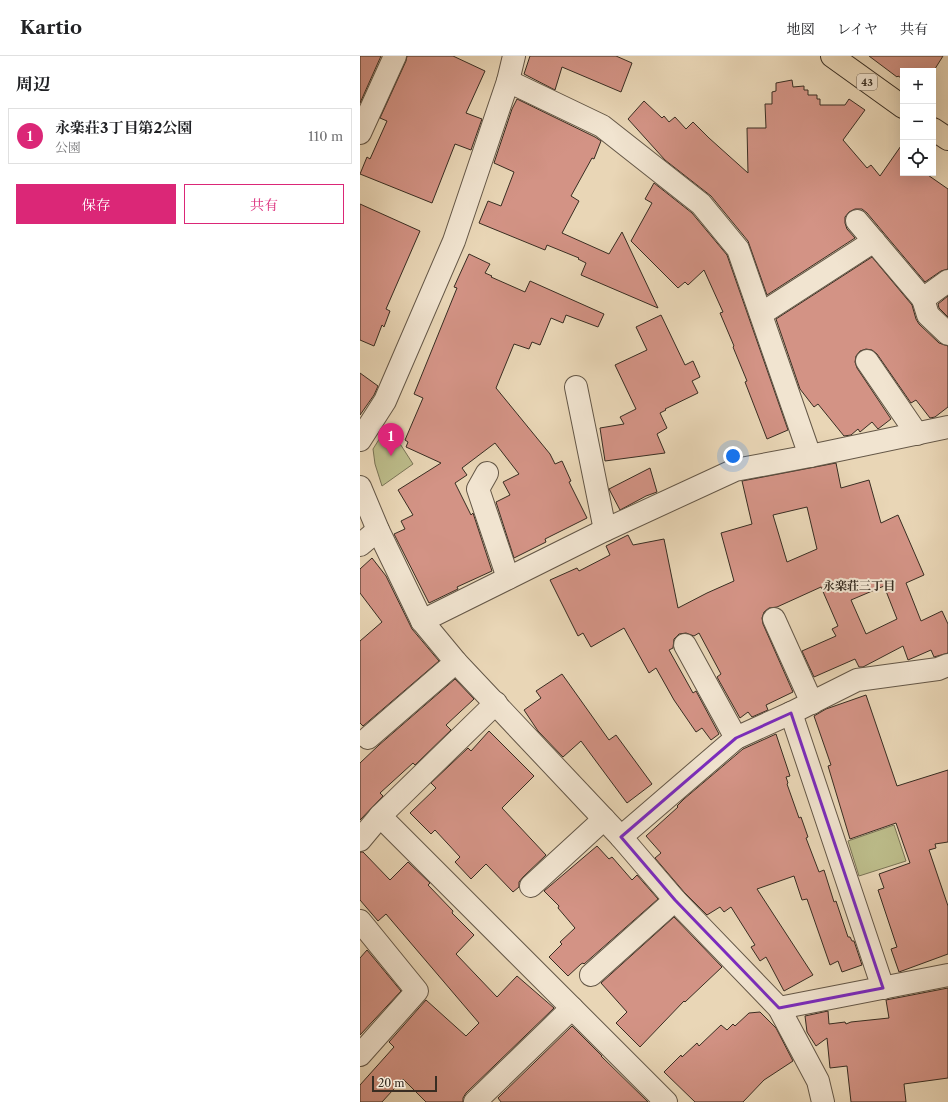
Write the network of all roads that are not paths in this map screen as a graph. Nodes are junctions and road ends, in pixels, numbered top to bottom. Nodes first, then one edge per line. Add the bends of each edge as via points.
1 (395, 56) edge
2 (514, 56) edge
3 (832, 56) edge
4 (508, 81) junction
5 (900, 105) edge
6 (936, 131) edge
7 (360, 133) edge
8 (948, 140) edge
9 (857, 221) dead end
10 (874, 241) junction
11 (948, 281) edge
12 (923, 299) junction
13 (761, 314) junction
14 (948, 334) edge
15 (867, 361) dead end
16 (576, 386) dead end
17 (948, 428) edge
18 (917, 434) junction
19 (360, 440) edge
20 (810, 456) junction
21 (487, 473) dead end
22 (360, 487) edge
23 (378, 530) junction
24 (605, 530) junction
25 (360, 545) edge
26 (508, 578) junction
27 (774, 619) dead end
28 (422, 621) junction
29 (685, 645) dead end
30 (456, 662) junction
31 (948, 665) edge
32 (496, 703) junction
33 (812, 703) junction
34 (791, 713) junction
35 (368, 738) dead end
36 (736, 738) junction
37 (380, 816) junction
38 (604, 819) junction
39 (621, 837) junction
40 (360, 838) edge
41 (531, 886) dead end
42 (675, 900) junction
43 (360, 921) edge
44 (591, 975) dead end
45 (948, 975) edge
46 (883, 988) junction
47 (572, 1008) junction
48 (779, 1008) junction
49 (360, 1055) edge
50 (475, 1102) edge
51 (666, 1102) edge
52 (823, 1102) edge

1 - 7 street
2 - 4 street
3 - 5 main road, 43
4 - 13 street via 602,126 701,204 738,249
4 - 19 street via 454,241 385,401
6 - 8 main road
9 - 10 street
10 - 12 street
10 - 13 street
11 - 12 street
12 - 14 street via 928,315
13 - 20 street
15 - 18 street
16 - 24 street
17 - 18 street
18 - 20 street
20 - 24 street via 735,470
21 - 26 street via 478,489
22 - 23 street
23 - 25 street
23 - 28 street
24 - 26 street
26 - 28 street
27 - 33 street
28 - 30 street
29 - 36 street
30 - 32 street
30 - 35 street
31 - 33 street via 938,669 858,680
32 - 37 street
32 - 38 street
33 - 34 street
34 - 36 street
34 - 46 street
36 - 39 street
37 - 40 street
37 - 47 street
38 - 39 street
38 - 41 street
39 - 42 street
42 - 44 street
42 - 48 street
43 - 49 street via 417,992
45 - 46 street
46 - 48 street
47 - 50 street
47 - 51 street
48 - 52 street via 818,1081

